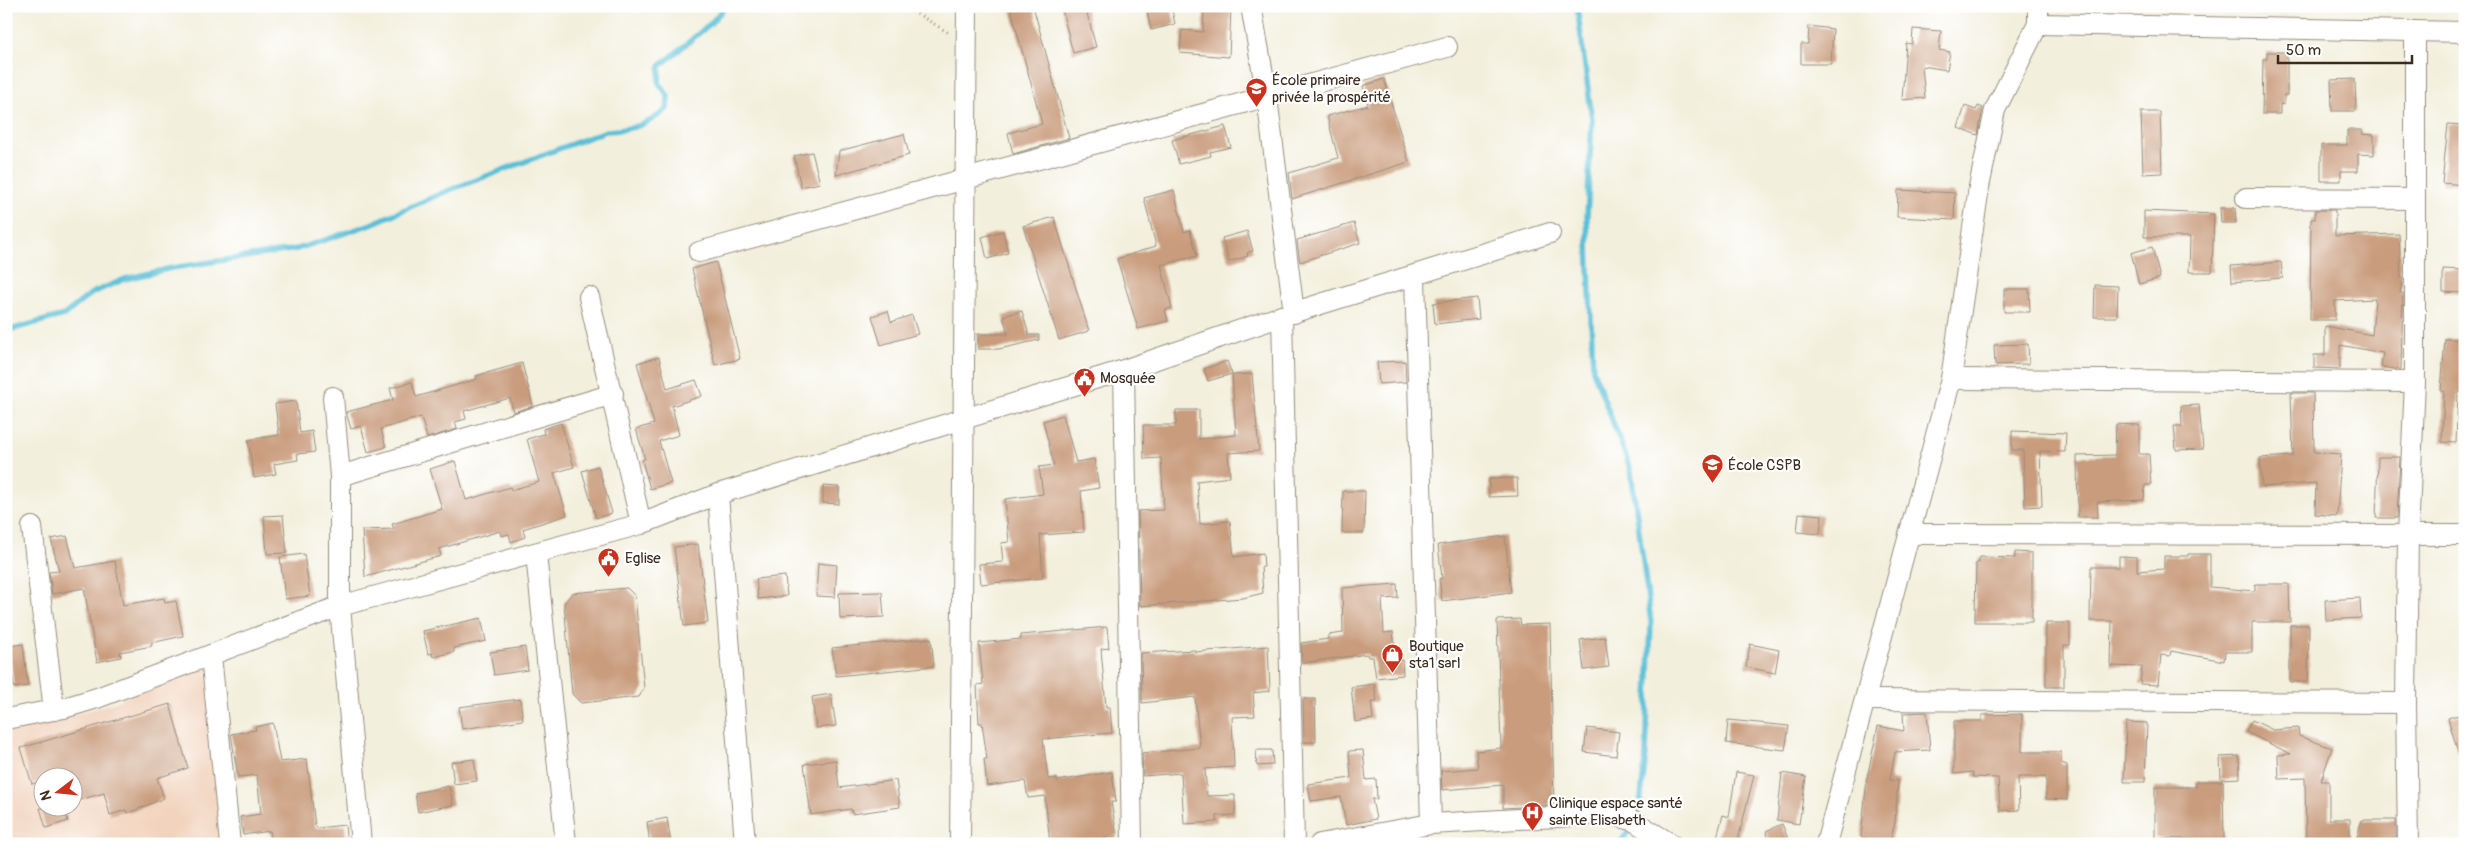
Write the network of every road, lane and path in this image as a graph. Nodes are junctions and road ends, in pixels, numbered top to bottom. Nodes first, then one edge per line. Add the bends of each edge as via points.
1 (904, 6) edge
2 (967, 6) edge
3 (1251, 6) edge
4 (2038, 15) edge
5 (2416, 31) junction
6 (2465, 32) edge
7 (967, 44) junction
8 (1447, 47) dead end
9 (1267, 97) junction
10 (966, 180) junction
11 (2246, 198) dead end
12 (2415, 199) junction
13 (1550, 233) dead end
14 (699, 252) dead end
15 (1415, 277) junction
16 (589, 296) dead end
17 (1288, 315) junction
18 (1124, 370) junction
19 (1951, 379) junction
20 (2414, 382) junction
21 (613, 394) junction
22 (333, 397) dead end
23 (964, 418) junction
24 (340, 476) junction
25 (718, 494) junction
26 (641, 524) junction
27 (32, 527) dead end
28 (1909, 534) junction
29 (2408, 535) junction
30 (2465, 535) edge
31 (536, 554) junction
32 (340, 606) junction
33 (211, 655) junction
34 (1865, 700) junction
35 (2406, 702) junction
36 (54, 710) junction
37 (6, 719) edge
38 (1431, 824) junction
39 (230, 844) edge
40 (362, 844) edge
41 (566, 844) edge
42 (745, 844) edge
43 (960, 844) edge
44 (1132, 844) edge
45 (1294, 844) edge
46 (1320, 844) edge
47 (1671, 844) edge
48 (1826, 844) edge
49 (2408, 844) edge

1 - 7 path
2 - 7 street
3 - 9 street
4 - 5 street
4 - 19 street via 1995,110 1979,187
5 - 6 street
5 - 12 street
7 - 10 street
8 - 9 street
9 - 10 street
9 - 17 street
10 - 14 street
10 - 23 street
11 - 12 street
12 - 20 street
13 - 15 street
15 - 17 street
15 - 38 street
16 - 21 street
17 - 18 street
17 - 45 street
18 - 23 street
18 - 44 street
19 - 20 street
19 - 28 street
20 - 29 street
21 - 24 street
21 - 26 street
22 - 24 street
23 - 25 street
23 - 43 street
24 - 32 street
25 - 26 street
25 - 42 street
26 - 31 street
27 - 36 street
28 - 29 street
28 - 34 street
29 - 30 street
29 - 35 street
31 - 32 street
31 - 41 street
32 - 33 street
32 - 40 street
33 - 36 street via 97,698
33 - 39 street
34 - 35 street
34 - 48 street
35 - 49 street
36 - 37 street
38 - 46 street
38 - 47 street via 1609,814 1632,820

